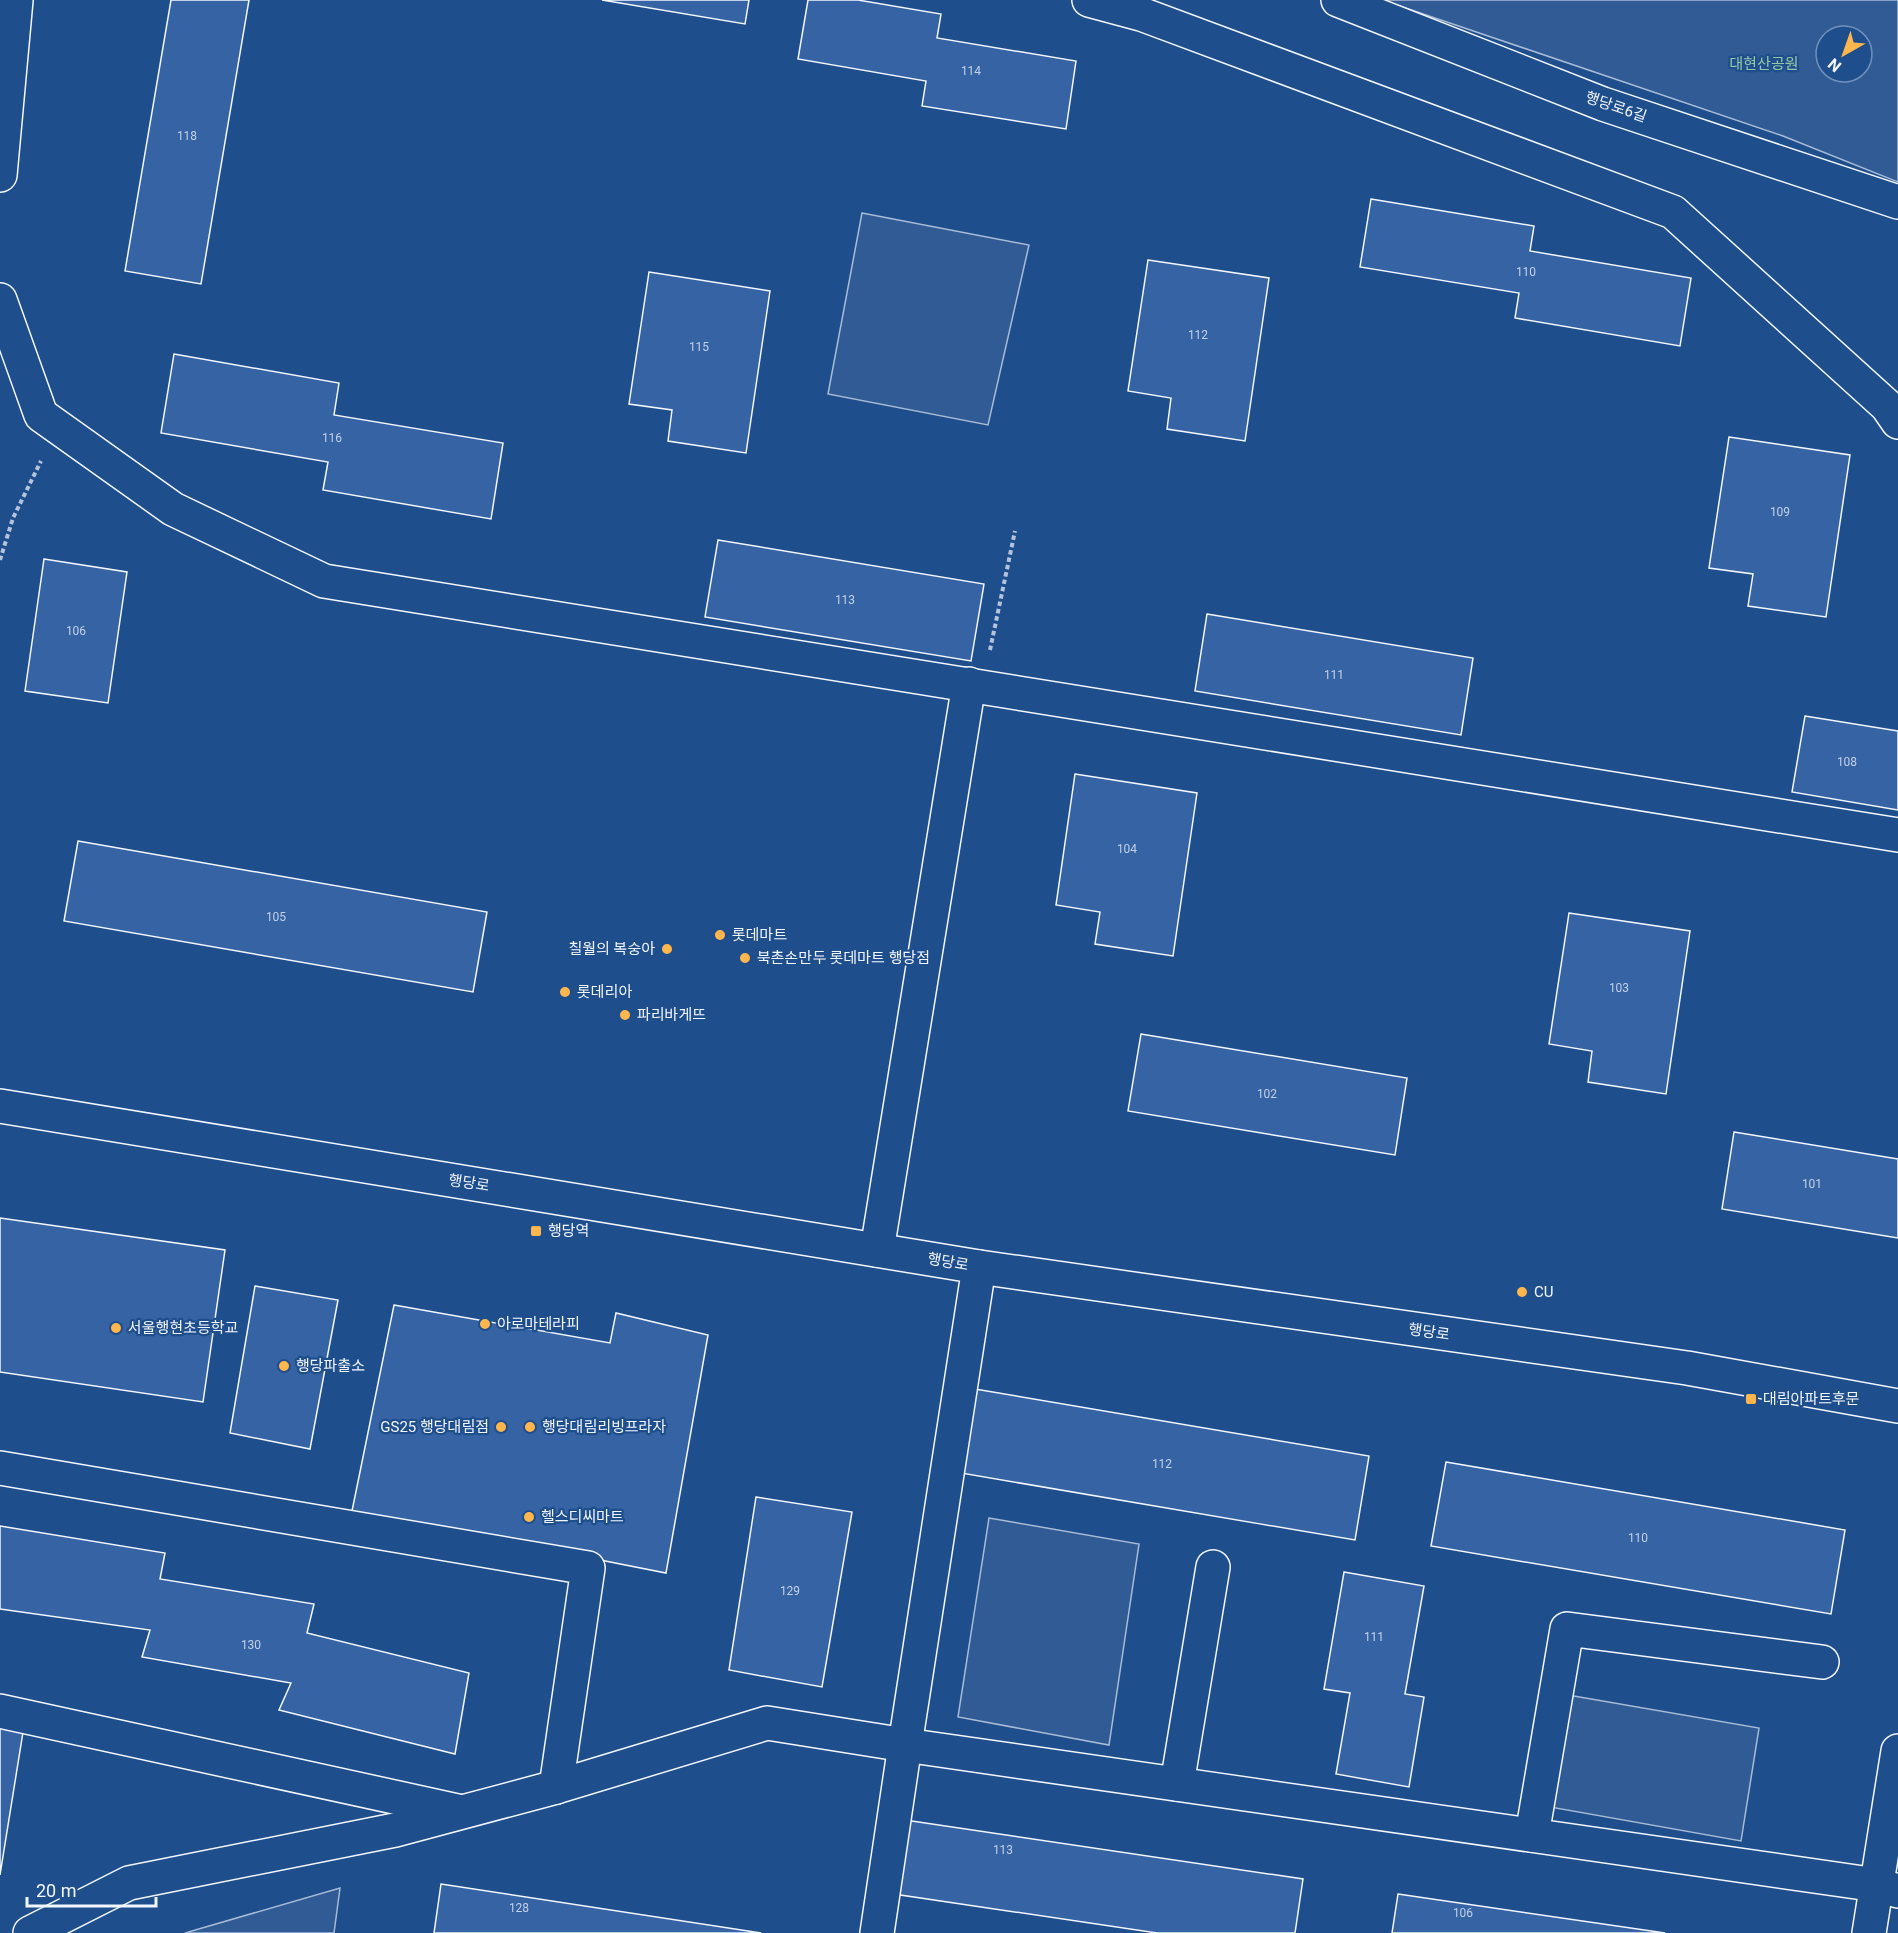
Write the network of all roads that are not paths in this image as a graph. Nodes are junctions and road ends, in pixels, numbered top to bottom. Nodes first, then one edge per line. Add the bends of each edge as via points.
1 (16, 0) edge
2 (1089, 0) edge
3 (1338, 0) edge
4 (0, 175) edge
5 (1898, 202) edge
6 (0, 300) edge
7 (1898, 422) edge
8 (969, 684) junction
9 (1898, 835) edge
10 (0, 1106) edge
11 (877, 1250) junction
12 (979, 1268) junction
13 (1898, 1406) edge
14 (0, 1468) edge
15 (1213, 1567) dead end
16 (1822, 1662) dead end
17 (0, 1711) edge
18 (905, 1745) junction
19 (1898, 1751) edge
20 (1177, 1784) junction
21 (556, 1787) junction
22 (464, 1812) junction
23 (1532, 1835) junction
24 (1887, 1888) edge
25 (30, 1933) edge
26 (877, 1933) edge
27 (1869, 1933) edge

1 - 4 main road
2 - 7 main road via 1142,14 1673,212 1887,406
3 - 5 main road, 행당로6길 via 1603,104
6 - 8 main road via 40,415 173,509 324,581
8 - 9 main road
8 - 11 main road
10 - 11 main road, 행당로
11 - 12 main road, 행당로
12 - 13 main road, 행당로 via 1687,1368
12 - 18 main road
14 - 21 main road via 588,1568
15 - 20 main road
16 - 23 main road via 1568,1629
17 - 22 main road
18 - 20 main road
18 - 21 main road via 767,1723
18 - 26 main road
19 - 24 main road
20 - 23 main road
21 - 22 main road
22 - 25 main road via 395,1830 129,1883
23 - 24 main road
24 - 27 main road

